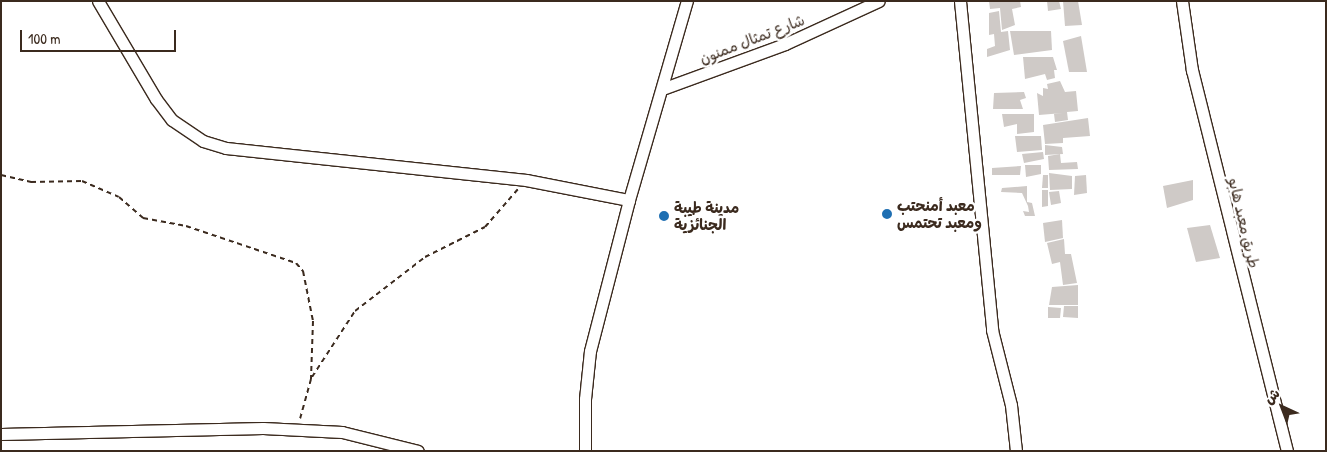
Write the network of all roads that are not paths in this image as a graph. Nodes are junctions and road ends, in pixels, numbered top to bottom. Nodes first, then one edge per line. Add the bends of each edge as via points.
1 (98, 1) edge
2 (687, 1) edge
3 (879, 1) edge
4 (960, 1) edge
5 (1182, 1) edge
6 (662, 89) junction
7 (629, 200) junction
8 (1, 434) edge
9 (418, 451) edge
10 (584, 451) edge
11 (1016, 451) edge
12 (1287, 451) edge

1 - 7 street via 156,99 178,124 203,141 226,148 526,180
2 - 6 street
3 - 6 street, شارع تمثال ممنون via 785,44
4 - 11 street via 992,330 1011,406
5 - 12 street, طريق معبد هابو via 1192,70
6 - 7 street
7 - 10 street via 590,351
8 - 9 street via 298,429 371,437

